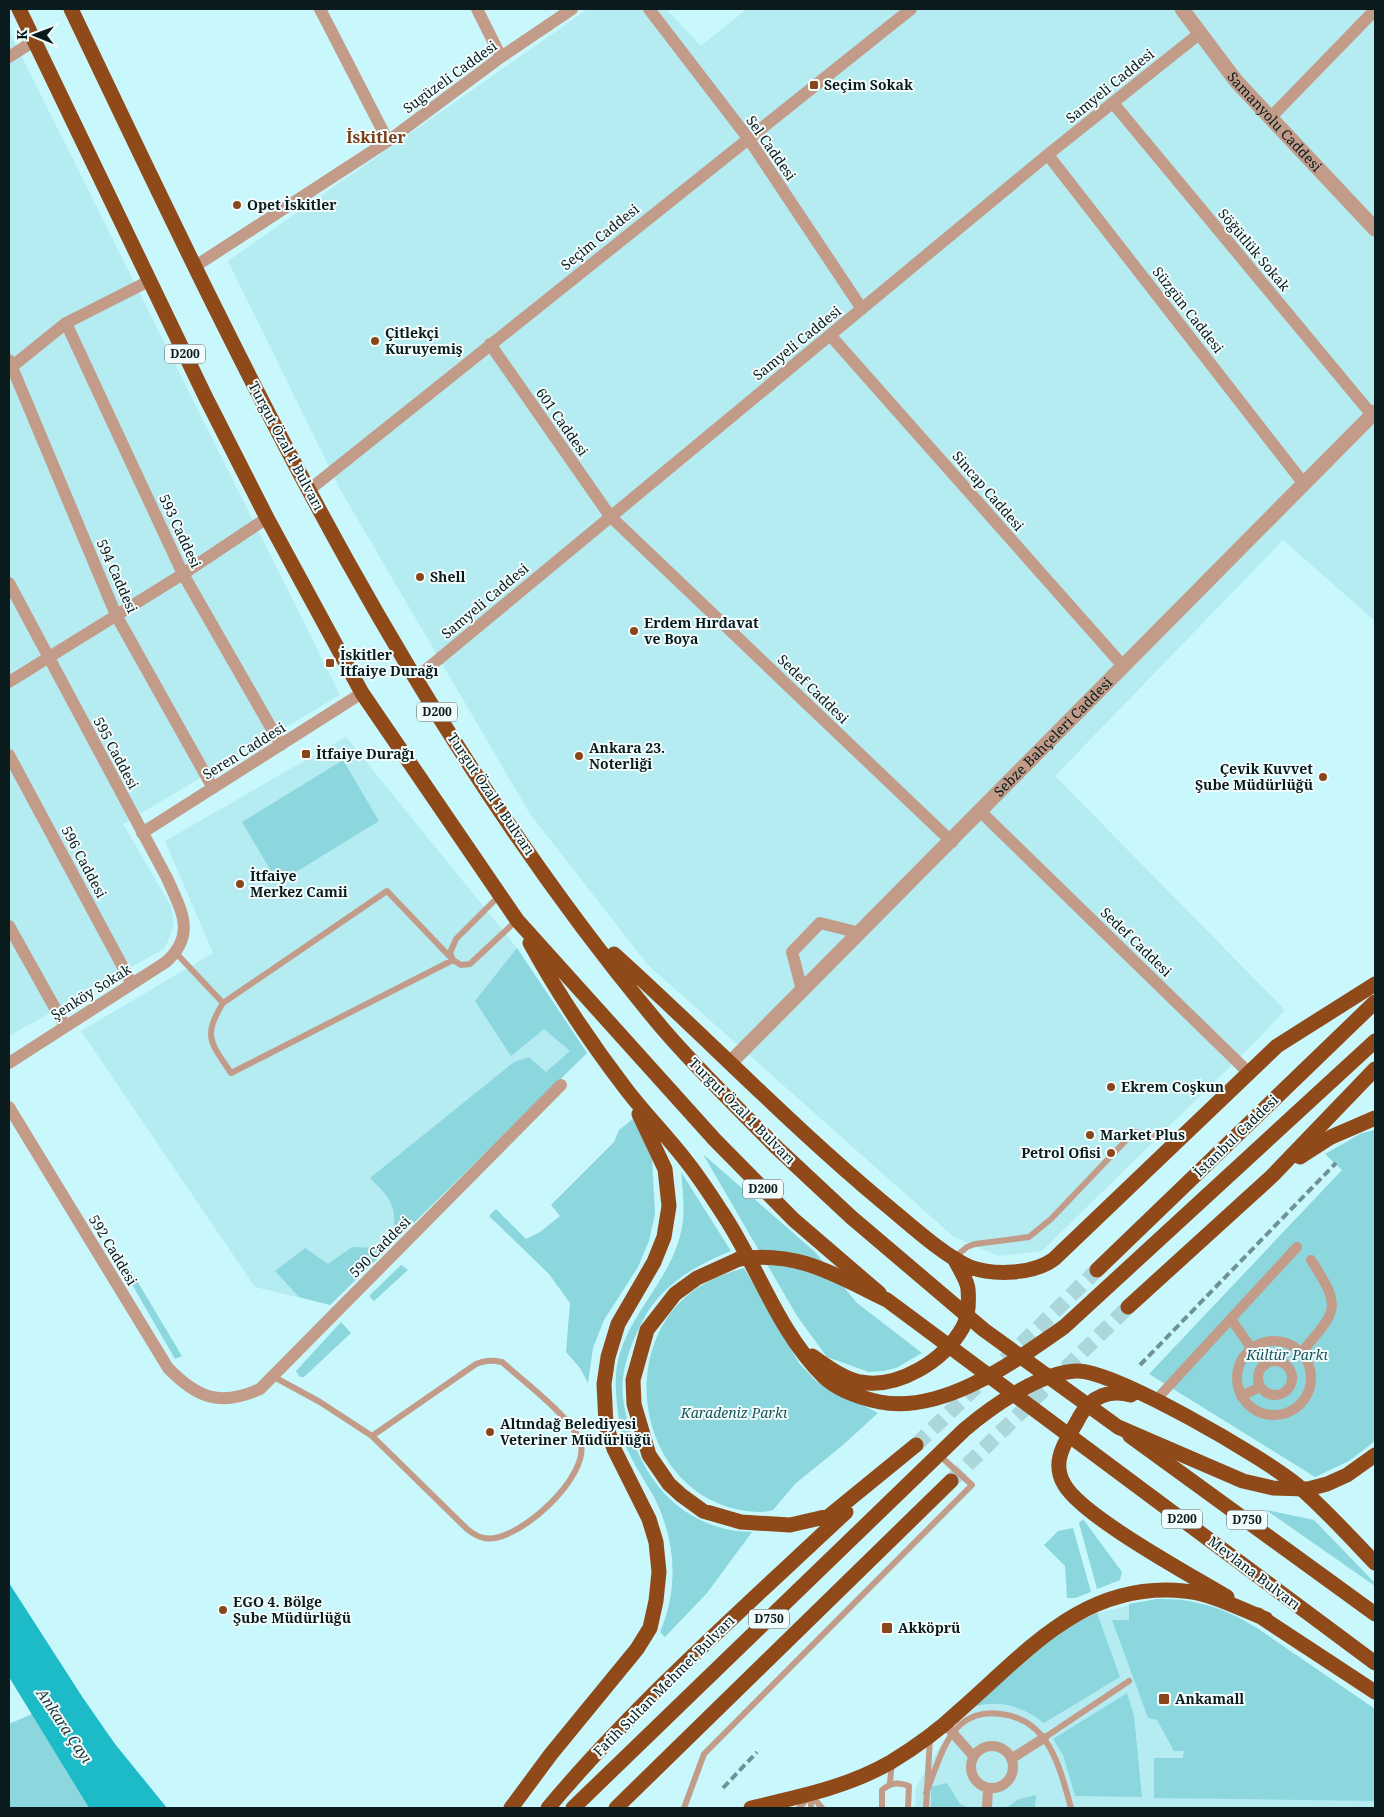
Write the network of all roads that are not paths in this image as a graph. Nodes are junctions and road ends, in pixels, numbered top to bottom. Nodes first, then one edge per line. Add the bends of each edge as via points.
1 (18, 9) edge
2 (71, 9) edge
3 (320, 9) edge
4 (476, 9) edge
5 (572, 9) edge
6 (649, 9) edge
7 (911, 9) edge
8 (1182, 9) edge
9 (1375, 10) edge
10 (1199, 34) junction
11 (34, 41) junction
12 (9, 57) edge
13 (502, 57) junction
14 (1112, 103) junction
15 (1270, 118) junction
16 (748, 138) junction
17 (388, 141) junction
18 (1048, 155) junction
19 (1375, 230) edge
20 (194, 267) junction
21 (149, 281) junction
22 (862, 309) junction
23 (66, 323) junction
24 (830, 335) junction
25 (490, 344) junction
26 (9, 366) edge
27 (1374, 414) edge
28 (1304, 484) junction
29 (309, 490) junction
30 (610, 516) junction
31 (267, 518) junction
32 (183, 574) junction
33 (9, 583) edge
34 (116, 615) junction
35 (48, 658) junction
36 (1124, 667) junction
37 (416, 678) junction
38 (9, 682) edge
39 (362, 694) junction
40 (282, 745) junction
41 (9, 755) edge
42 (213, 788) junction
43 (980, 812) junction
44 (142, 833) junction
45 (952, 842) junction
46 (499, 896) junction
47 (518, 920) junction
48 (581, 925) junction
49 (9, 926) edge
50 (860, 933) junction
51 (183, 942) joint
52 (176, 953) junction
53 (453, 960) junction
54 (132, 984) junction
55 (1375, 984) edge
56 (802, 990) junction
57 (1375, 1002) edge
58 (223, 1003) junction
59 (65, 1026) junction
60 (1375, 1041) edge
61 (9, 1063) edge
62 (730, 1063) junction
63 (1375, 1070) edge
64 (1249, 1073) junction
65 (561, 1085) dead end
66 (627, 1091) junction
67 (9, 1107) edge
68 (1375, 1118) edge
69 (1176, 1140) junction
70 (1272, 1176) junction
71 (1296, 1247) dead end
72 (954, 1258) junction
73 (1310, 1260) dead end
74 (1097, 1270) tunnel mouth
75 (887, 1300) junction
76 (1128, 1306) tunnel mouth
77 (1231, 1319) junction
78 (1254, 1347) junction
79 (801, 1349) junction
80 (1304, 1357) junction
81 (1264, 1365) junction
82 (1290, 1370) junction
83 (274, 1376) junction
84 (1260, 1387) junction
85 (1284, 1393) junction
86 (205, 1396) joint
87 (1241, 1396) junction
88 (1155, 1401) junction
89 (1295, 1409) junction
90 (1118, 1427) junction
91 (372, 1436) junction
92 (939, 1455) junction
93 (1375, 1455) edge
94 (951, 1482) tunnel mouth
95 (1375, 1563) edge
96 (1375, 1614) edge
97 (1266, 1619) junction
98 (1375, 1663) edge
99 (1129, 1681) dead end
100 (1375, 1692) edge
101 (949, 1729) junction
102 (930, 1735) junction
103 (1044, 1738) junction
104 (973, 1756) junction
105 (1011, 1759) junction
106 (892, 1761) junction
107 (890, 1783) junction
108 (988, 1788) junction
109 (926, 1793) junction
110 (811, 1801) edge
111 (511, 1808) edge
112 (548, 1808) edge
113 (574, 1808) edge
114 (616, 1808) edge
115 (684, 1808) edge
116 (751, 1808) edge
117 (799, 1808) edge
118 (822, 1808) edge
119 (882, 1808) edge
120 (908, 1808) edge
121 (926, 1808) edge
122 (987, 1808) edge
123 (1071, 1808) edge

1 - 11 highway, D200
2 - 20 highway, Turgut Özal 1 Bulvarı / D200
3 - 17 street
4 - 13 street
5 - 13 street, Sugüzeli Caddesi
6 - 16 street, Sel Caddesi
7 - 16 street, Seçim Caddesi
8 - 10 street, Samanyolu Caddesi
9 - 15 street
10 - 14 street, Samyeli Caddesi
10 - 15 street, Samanyolu Caddesi
11 - 12 street
11 - 21 highway, D200
13 - 17 street, Sugüzeli Caddesi
14 - 18 street, Samyeli Caddesi
14 - 27 street, Söğütlük Sokak
15 - 19 street, Samanyolu Caddesi
16 - 22 street, Sel Caddesi
16 - 25 street, Seçim Caddesi
17 - 20 street, Sugüzeli Caddesi
18 - 22 street, Samyeli Caddesi
18 - 28 street, Süzgün Caddesi
20 - 29 highway, Turgut Özal 1 Bulvarı / D200
21 - 23 street
21 - 31 highway, D200
22 - 24 street, Samyeli Caddesi
23 - 26 street
23 - 32 street, 593 Caddesi
24 - 30 street, Samyeli Caddesi
24 - 36 street, Sincap Caddesi
25 - 29 street, Seçim Caddesi
25 - 30 street, 601 Caddesi
26 - 34 street, 594 Caddesi
27 - 28 street, Sebze Bahçeleri Caddesi
28 - 36 street, Sebze Bahçeleri Caddesi
29 - 37 highway, Turgut Özal 1 Bulvarı / D200 via 381,622
30 - 37 street, Samyeli Caddesi
30 - 45 street, Sedef Caddesi
31 - 32 street
31 - 39 highway, D200
32 - 34 street
32 - 40 street, 593 Caddesi
33 - 35 street, 595 Caddesi
34 - 35 street
34 - 42 street, 594 Caddesi
35 - 38 street
35 - 44 street, 595 Caddesi
36 - 43 street, Sebze Bahçeleri Caddesi
37 - 48 highway, Turgut Özal 1 Bulvarı / D200 via 491,797
39 - 40 street, Seren Caddesi
39 - 46 highway, D200
40 - 42 street, Seren Caddesi
41 - 54 street, 596 Caddesi
42 - 44 street, Seren Caddesi
43 - 45 street, Sebze Bahçeleri Caddesi
43 - 64 street, Sedef Caddesi
44 - 51 street, 595 Caddesi via 167,878 180,910
45 - 50 street, Sebze Bahçeleri Caddesi
46 - 47 highway, D200
46 - 53 lane via 456,939 452,946
47 - 53 lane via 470,964 461,965
47 - 66 highway via 559,996
47 - 75 highway, D200, bridge via 715,1140 794,1220
48 - 62 highway
48 - 90 highway, Turgut Özal 1 Bulvarı / D200, bridge via 663,1029 775,1146 851,1218 984,1330
49 - 59 street
50 - 56 street, Sebze Bahçeleri Caddesi
50 - 56 street via 820,923 792,952
51 - 52 street, Şenköy Sokak
52 - 54 street, Şenköy Sokak
52 - 58 lane
53 - 58 lane via 387,891
53 - 58 lane via 231,1072 211,1039 210,1027
54 - 59 street, Şenköy Sokak
55 - 64 highway via 1277,1046
56 - 62 street, Sebze Bahçeleri Caddesi
57 - 74 highway, İstanbul Caddesi
59 - 61 street, Şenköy Sokak
60 - 79 highway via 1064,1328 971,1385 936,1398 907,1403 882,1402 849,1392 824,1377
62 - 72 highway via 805,1135
63 - 70 highway
64 - 69 highway
65 - 83 street, 590 Caddesi
66 - 79 highway via 699,1178 728,1221
66 - 111 highway via 665,1169 668,1206 664,1237 654,1262 618,1324 608,1357 604,1384 606,1425 614,1449 649,1519 656,1542 659,1572 656,1601 650,1628 638,1649
67 - 86 street, 592 Caddesi via 168,1368 181,1381
68 - 70 highway via 1331,1137
69 - 72 lane via 1134,1132 1029,1238 975,1244
69 - 72 highway via 1044,1267 996,1271 970,1267
70 - 76 highway
71 - 77 street
72 - 79 highway via 968,1287 964,1326 944,1352 922,1367 885,1383 858,1381 845,1377
73 - 80 street via 1329,1288 1333,1306 1328,1321
75 - 98 highway, Mevlana Bulvarı / D200, bridge
75 - 112 highway, Fatih Sultan Mehmet Bulvarı, bridge via 825,1270 799,1261 764,1255 739,1259 698,1278 675,1294 647,1330 633,1380 634,1404 649,1455 669,1484 694,1505 711,1514 741,1522 790,1525 829,1516 916,1445 583,1766
77 - 78 street
77 - 88 street
78 - 80 street via 1266,1342 1282,1342
78 - 81 street
78 - 87 street via 1240,1362 1238,1388
80 - 82 street
80 - 89 street via 1311,1384 1305,1399
81 - 82 street via 1281,1362
81 - 84 street via 1258,1374
82 - 85 street via 1291,1385
83 - 86 street, 590 Caddesi via 260,1390 242,1397 220,1400
83 - 91 lane
84 - 85 street via 1268,1394
84 - 87 street
85 - 89 street
87 - 89 street via 1252,1409 1269,1415 1286,1414
88 - 92 highway, D750 via 1104,1376 1078,1371 1064,1373 1041,1381 998,1404
88 - 95 highway, D750 via 1213,1432 1297,1485
88 - 97 highway via 1116,1391 1101,1395 1082,1412 1063,1447 1058,1466 1063,1483 1076,1499 1113,1527
90 - 93 highway, bridge via 1243,1481 1273,1488 1300,1490 1327,1484 1348,1475
90 - 96 highway, D750, bridge
91 - 91 lane via 467,1529 485,1538 522,1527 534,1518 564,1487 582,1455 576,1433 558,1413 502,1362 494,1360 476,1364
92 - 113 highway, D750
92 - 115 lane via 972,1485 704,1754
94 - 114 highway
97 - 100 highway
97 - 101 highway via 1185,1591 1164,1590 1119,1597 1072,1616 1041,1636
99 - 103 lane
101 - 102 highway
101 - 103 lane via 977,1715 991,1713 1024,1719
101 - 104 street
101 - 109 lane
102 - 106 highway
102 - 109 lane
103 - 105 street
103 - 123 lane via 1056,1758
104 - 105 street via 979,1750 995,1746 1003,1749
104 - 108 street via 971,1772 974,1780
105 - 108 street via 1013,1771 1010,1779 996,1788
106 - 107 lane
106 - 110 highway
107 - 119 lane via 882,1790
107 - 120 lane via 909,1786
108 - 122 street
109 - 121 lane
110 - 116 highway
110 - 117 lane
110 - 118 lane

